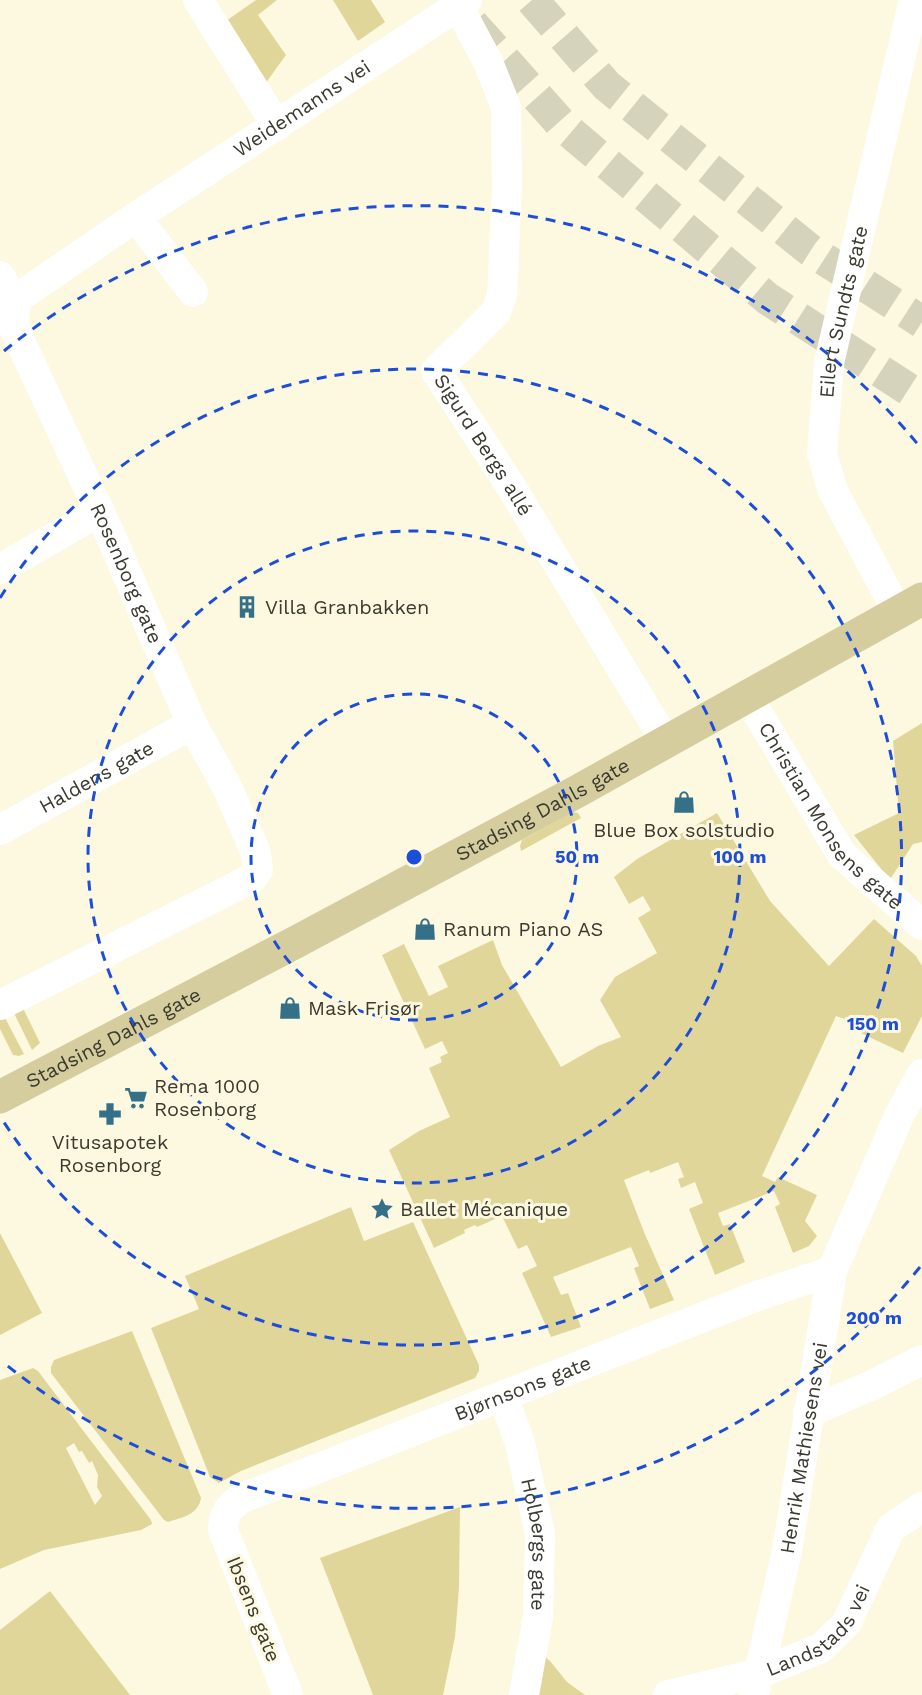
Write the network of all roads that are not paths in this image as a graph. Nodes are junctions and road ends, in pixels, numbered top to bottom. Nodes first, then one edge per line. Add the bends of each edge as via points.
1 (198, 0) edge
2 (914, 0) edge
3 (462, 3) edge
4 (277, 126) junction
5 (136, 217) junction
6 (193, 292) dead end
7 (5, 296) edge
8 (100, 511) junction
9 (0, 569) edge
10 (910, 606) edge
11 (748, 697) junction
12 (192, 724) junction
13 (666, 742) junction
14 (0, 830) edge
15 (922, 925) edge
16 (1, 1002) edge
17 (922, 1074) edge
18 (0, 1097) edge
19 (832, 1271) junction
20 (922, 1360) edge
21 (503, 1396) junction
22 (808, 1413) junction
23 (922, 1507) edge
24 (223, 1522) joint
25 (757, 1684) edge
26 (288, 1695) edge
27 (524, 1695) edge
28 (668, 1695) edge

1 - 4 street
2 - 10 street, Eilert Sundts gate via 829,363 822,454 833,490
3 - 4 street, Weidemanns vei
3 - 13 street, Sigurd Bergs allé via 506,107 502,296 496,312 436,371
4 - 5 street, Weidemanns vei
5 - 6 street
5 - 7 street, Weidemanns vei
7 - 8 street, Rosenborg gate via 14,328
8 - 9 street
8 - 12 street, Rosenborg gate
10 - 11 main road, Stadsing Dahls gate
11 - 13 main road, Stadsing Dahls gate
11 - 15 street, Christian Monsens gate via 842,855
12 - 14 street, Haldens gate
12 - 16 street, Rosenborg gate via 228,789 256,853 258,870 251,879
13 - 18 main road, Stadsing Dahls gate
17 - 19 street, Henrik Mathiesens vei via 899,1116
19 - 21 street, Bjørnsons gate via 757,1296
19 - 22 street, Henrik Mathiesens vei
20 - 22 street
21 - 24 street, Bjørnsons gate via 240,1499 229,1508
21 - 27 street, Holbergs gate via 520,1443 540,1534 538,1617
22 - 25 street, Henrik Mathiesens vei via 787,1551
23 - 25 street, Landstads vei via 891,1528 846,1624 821,1648
24 - 26 street, Ibsens gate
25 - 28 street, Landstads vei

